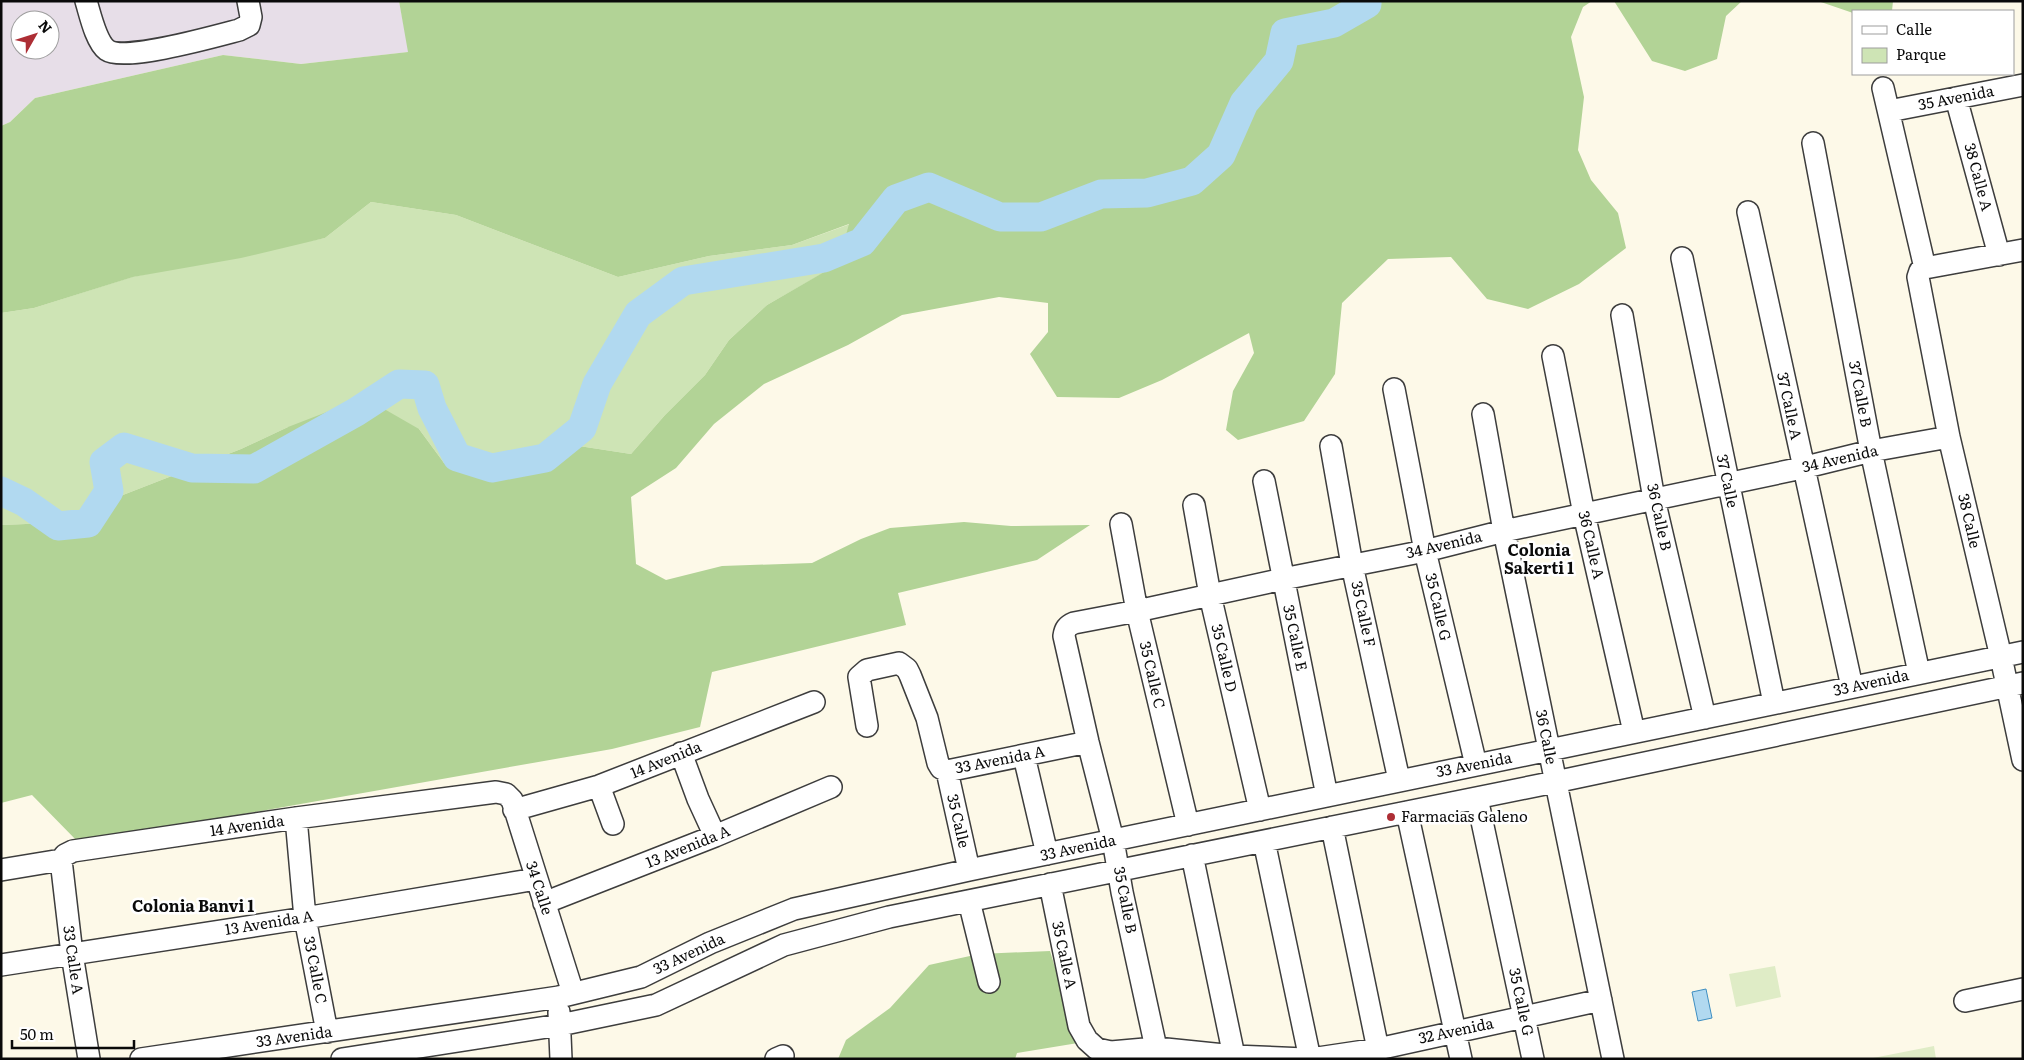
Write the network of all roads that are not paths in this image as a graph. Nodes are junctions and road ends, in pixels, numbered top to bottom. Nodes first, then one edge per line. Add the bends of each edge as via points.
1 (86, 1) edge
2 (248, 1) edge
3 (2023, 85) edge
4 (1883, 88) dead end
5 (1956, 98) junction
6 (1889, 111) junction
7 (1813, 143) dead end
8 (1748, 212) dead end
9 (2023, 250) edge
10 (1999, 255) junction
11 (1682, 258) dead end
12 (1922, 275) junction
13 (1622, 315) dead end
14 (1553, 356) dead end
15 (1394, 389) dead end
16 (1483, 414) dead end
17 (1949, 437) junction
18 (1331, 446) dead end
19 (1871, 451) junction
20 (1802, 468) junction
21 (1264, 481) dead end
22 (1728, 483) junction
23 (1654, 499) junction
24 (1194, 505) dead end
25 (1584, 514) junction
26 (1121, 524) dead end
27 (1504, 531) junction
28 (1425, 550) junction
29 (1352, 565) junction
30 (1282, 579) junction
31 (1210, 595) junction
32 (1137, 611) junction
33 (1064, 636) joint
34 (2023, 652) edge
35 (2001, 656) junction
36 (1920, 673) junction
37 (2015, 684) edge
38 (1852, 687) junction
39 (814, 702) dead end
40 (1774, 703) junction
41 (1705, 718) junction
42 (867, 726) dead end
43 (1634, 732) junction
44 (1088, 742) junction
45 (1549, 750) junction
46 (681, 753) junction
47 (1024, 756) junction
48 (2023, 760) edge
49 (1476, 765) junction
50 (947, 771) junction
51 (1399, 780) junction
52 (1555, 782) junction
53 (599, 786) junction
54 (831, 787) dead end
55 (496, 792) joint
56 (1327, 796) junction
57 (1477, 798) junction
58 (514, 810) junction
59 (1260, 810) junction
60 (1407, 812) junction
61 (296, 818) junction
62 (613, 824) dead end
63 (1188, 824) junction
64 (1332, 827) junction
65 (715, 836) junction
66 (1113, 840) junction
67 (1264, 841) junction
68 (1047, 854) junction
69 (1192, 856) junction
70 (61, 860) junction
71 (1, 870) edge
72 (969, 870) junction
73 (1119, 870) junction
74 (536, 879) junction
75 (1050, 884) junction
76 (969, 901) junction
77 (544, 903) junction
78 (304, 918) junction
79 (72, 954) junction
80 (1, 964) edge
81 (989, 982) dead end
82 (2023, 989) edge
83 (566, 995) junction
84 (1600, 1000) junction
85 (1966, 1001) dead end
86 (1524, 1017) junction
87 (560, 1025) junction
88 (328, 1032) junction
89 (1455, 1032) junction
90 (1156, 1048) junction
91 (1379, 1054) edge
92 (1234, 1056) junction
93 (355, 1058) edge
94 (89, 1059) edge
95 (141, 1059) edge
96 (561, 1059) edge
97 (1305, 1059) edge
98 (1310, 1059) edge
99 (1461, 1059) edge
100 (1533, 1059) edge
101 (1612, 1059) edge

1 - 2 street via 96,33 106,50 118,54 142,52 239,30 249,25
3 - 5 street, 35 Avenida
4 - 6 street, 38 Calle
5 - 6 street, 35 Avenida
5 - 10 street, 38 Calle A
6 - 12 street, 38 Calle
7 - 19 street, 37 Calle B
8 - 20 street, 37 Calle A
9 - 10 street
10 - 12 street
11 - 22 street, 37 Calle
12 - 17 street, 38 Calle
13 - 23 street, 36 Calle B
14 - 25 street, 36 Calle A
15 - 28 street, 35 Calle G
16 - 27 street, 36 Calle
17 - 19 street, 34 Avenida
17 - 35 street, 38 Calle
18 - 29 street, 35 Calle F
19 - 20 street, 34 Avenida
19 - 36 street, 37 Calle B
20 - 22 street, 34 Avenida
20 - 38 street, 37 Calle A
21 - 30 street, 35 Calle E
22 - 23 street, 34 Avenida
22 - 40 street, 37 Calle
23 - 25 street, 34 Avenida
23 - 41 street, 36 Calle B
24 - 31 street, 35 Calle D
25 - 27 street, 34 Avenida
25 - 43 street, 36 Calle A
26 - 32 street, 35 Calle C
27 - 28 street, 34 Avenida
27 - 45 street, 36 Calle
28 - 29 street, 34 Avenida
28 - 49 street, 35 Calle G
29 - 30 street, 34 Avenida
29 - 51 street, 35 Calle F
30 - 31 street, 34 Avenida
30 - 56 street, 35 Calle E
31 - 32 street, 34 Avenida
31 - 59 street, 35 Calle D
32 - 33 street, 34 Avenida via 1074,623 1065,630
32 - 63 street, 35 Calle C
33 - 44 street, 35 Calle B
34 - 35 street, 33 Avenida
35 - 36 street, 33 Avenida
35 - 37 street, 38 Calle
36 - 38 street, 33 Avenida
37 - 48 street, 38 Calle
37 - 52 street, 33 Avenida
38 - 40 street, 33 Avenida
39 - 46 street, 14 Avenida
40 - 41 street, 33 Avenida
41 - 43 street, 33 Avenida
42 - 50 street, 33 Avenida A via 859,677 867,670 899,663 910,675 927,718 938,763
43 - 45 street, 33 Avenida
44 - 47 street, 33 Avenida A
44 - 66 street, 35 Calle B
45 - 49 street, 33 Avenida
45 - 52 street, 36 Calle
46 - 53 street, 14 Avenida
46 - 65 street
47 - 50 street, 33 Avenida A
47 - 68 street
49 - 51 street, 33 Avenida
50 - 72 street, 35 Calle
51 - 56 street, 33 Avenida
52 - 57 street, 33 Avenida
52 - 84 street, 36 Calle
53 - 58 street, 14 Avenida
53 - 62 street
54 - 65 street, 13 Avenida A
55 - 58 street, 34 Calle via 506,794 512,800
55 - 61 street, 14 Avenida
56 - 59 street, 33 Avenida
57 - 60 street, 33 Avenida
57 - 86 street, 35 Calle G
58 - 74 street, 34 Calle
59 - 63 street, 33 Avenida
60 - 64 street, 33 Avenida
60 - 89 street
61 - 70 street, 14 Avenida via 72,851
61 - 78 street, 33 Calle C
63 - 66 street, 33 Avenida
64 - 67 street, 33 Avenida
64 - 91 street
65 - 77 street, 13 Avenida A
66 - 68 street, 33 Avenida
66 - 73 street, 35 Calle B
67 - 69 street, 33 Avenida
67 - 98 street
68 - 72 street, 33 Avenida
69 - 73 street, 33 Avenida
69 - 92 street
70 - 71 street, 14 Avenida
70 - 79 street, 33 Calle A
72 - 83 street, 33 Avenida via 794,909 710,943 640,977
73 - 75 street, 33 Avenida
73 - 90 street, 35 Calle B
74 - 77 street, 34 Calle
74 - 78 street, 13 Avenida A
75 - 76 street, 33 Avenida
75 - 90 street, 35 Calle A via 1079,1026 1087,1040 1097,1049 1111,1052
76 - 81 street
76 - 87 street, 33 Avenida via 888,917 784,945 656,1005
77 - 83 street, 34 Calle
78 - 79 street, 13 Avenida A
78 - 88 street, 33 Calle C
79 - 80 street, 13 Avenida A
79 - 94 street, 33 Calle A
82 - 85 street
83 - 87 street, 34 Calle
83 - 88 street, 33 Avenida
84 - 86 street, 32 Avenida
84 - 101 street, 36 Calle
86 - 89 street, 32 Avenida
86 - 100 street, 35 Calle G
87 - 93 street, 33 Avenida
87 - 96 street, 34 Calle
88 - 95 street, 33 Avenida
89 - 91 street, 32 Avenida
89 - 99 street
90 - 92 street
91 - 98 street, 32 Avenida
92 - 97 street

